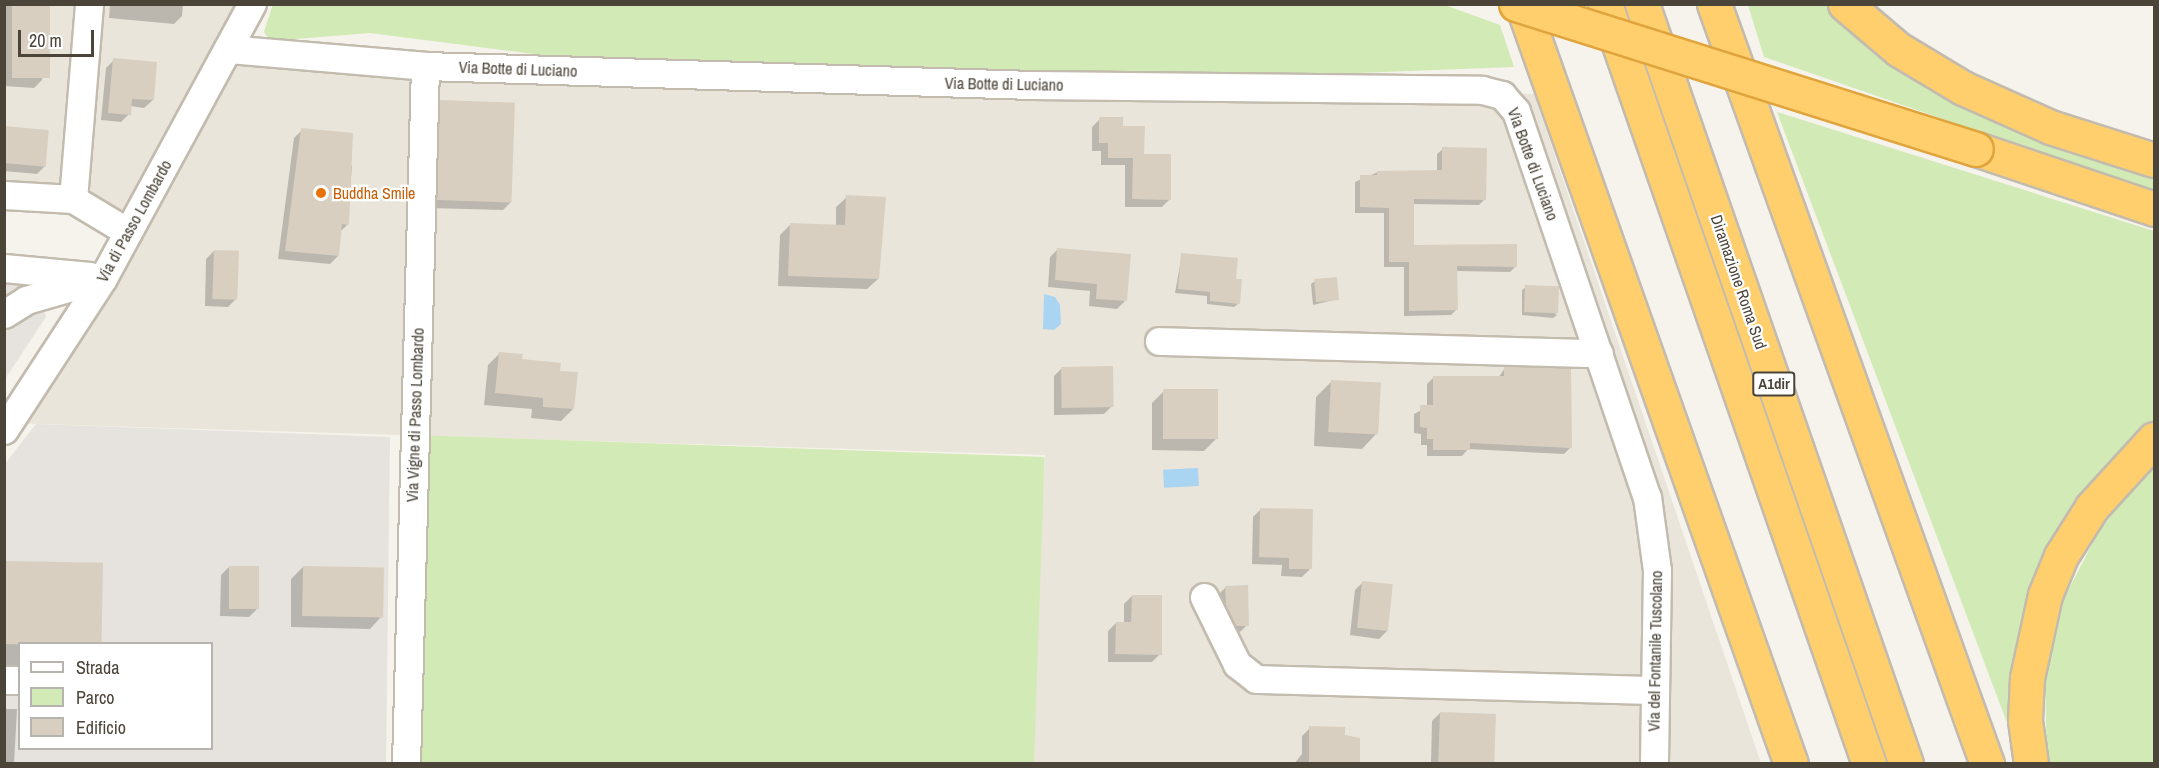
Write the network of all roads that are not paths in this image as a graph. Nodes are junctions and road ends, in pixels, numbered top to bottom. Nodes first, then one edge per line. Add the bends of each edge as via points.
1 (89, 4) edge
2 (252, 4) edge
3 (1516, 4) edge
4 (1522, 4) edge
5 (1605, 4) edge
6 (1642, 4) edge
7 (1714, 4) edge
8 (1845, 4) edge
9 (228, 49) junction
10 (425, 66) junction
11 (2154, 160) edge
12 (4, 195) edge
13 (73, 199) junction
14 (2154, 209) edge
15 (128, 232) junction
16 (4, 268) edge
17 (103, 278) junction
18 (4, 314) edge
19 (1159, 341) dead end
20 (1599, 353) junction
21 (4, 430) edge
22 (2154, 439) edge
23 (1654, 539) joint
24 (1204, 597) dead end
25 (1655, 690) junction
26 (406, 764) edge
27 (1654, 764) edge
28 (1791, 764) edge
29 (1869, 764) edge
30 (1906, 764) edge
31 (1987, 764) edge
32 (2031, 764) edge

1 - 13 street
2 - 9 street, Via di Passo Lombardo
3 - 14 highway, bridge
4 - 28 highway
5 - 29 highway, A1dir
6 - 30 highway, Diramazione Roma Sud / A1dir
7 - 31 highway
8 - 11 highway via 1898,49 1963,88 2050,127
9 - 10 street, Via Botte di Luciano
9 - 15 street, Via di Passo Lombardo
10 - 20 street, Via Botte di Luciano via 1033,85 1493,92 1510,102 1516,111
10 - 26 street, Via Vigne di Passo Lombardo
12 - 13 street
13 - 15 street
15 - 17 street, Via di Passo Lombardo
16 - 17 street
17 - 18 street via 26,300
17 - 21 street, Via di Passo Lombardo
19 - 20 street
20 - 23 street, Via Botte di Luciano via 1640,472
22 - 32 highway via 2092,507 2061,556 2045,595 2027,678 2025,720
23 - 25 street, Via del Fontanile Tuscolano
24 - 25 street via 1237,664 1256,678
25 - 27 street, Via del Fontanile Tuscolano

